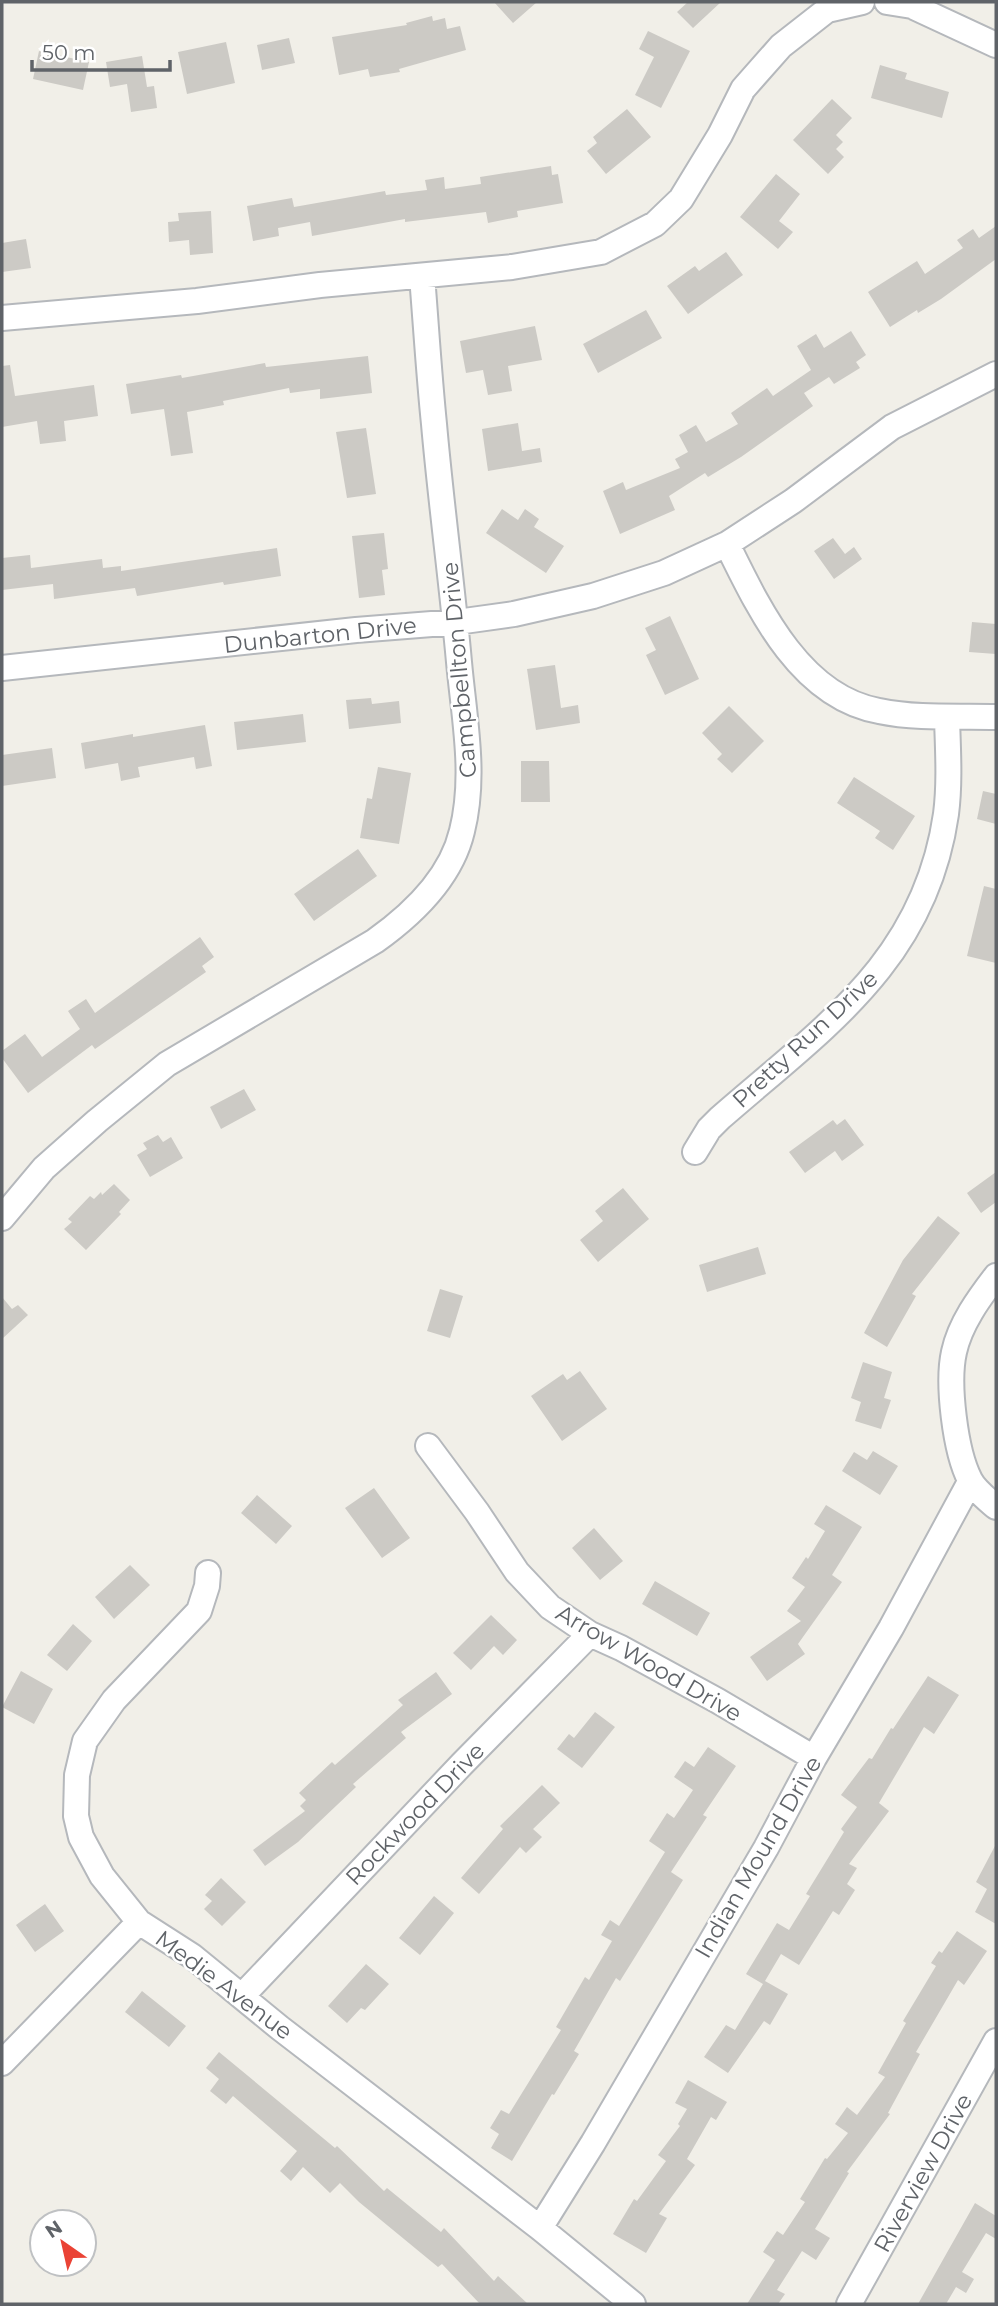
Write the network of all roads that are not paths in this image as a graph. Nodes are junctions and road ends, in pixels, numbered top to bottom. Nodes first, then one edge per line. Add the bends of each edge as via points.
1 (862, 2) edge
2 (887, 2) edge
3 (996, 45) edge
4 (422, 276) junction
5 (2, 318) edge
6 (996, 374) edge
7 (727, 544) junction
8 (457, 622) junction
9 (2, 668) edge
10 (996, 717) edge
11 (947, 719) junction
12 (695, 1153) dead end
13 (2, 1218) edge
14 (996, 1276) edge
15 (428, 1446) dead end
16 (970, 1482) junction
17 (996, 1507) edge
18 (208, 1573) dead end
19 (590, 1634) junction
20 (814, 1758) junction
21 (139, 1922) junction
22 (242, 1996) junction
23 (996, 2041) edge
24 (2, 2063) edge
25 (540, 2228) junction
26 (633, 2304) edge
27 (849, 2304) edge

1 - 4 street via 827,10 761,67 743,89 696,177 655,224 601,252
2 - 3 street via 912,6
4 - 5 street
4 - 8 street, Campbellton Drive
6 - 7 street, Dunbarton Drive via 892,427
7 - 8 street, Dunbarton Drive via 664,573 593,596
7 - 11 street via 752,594 797,662 818,682 860,706
8 - 9 street, Dunbarton Drive
8 - 13 street, Campbellton Drive via 470,785 462,832 427,895 375,941 167,1064 44,1168
10 - 11 street
11 - 12 street, Pretty Run Drive via 946,814 933,873 913,921 854,999 720,1118
14 - 16 street via 962,1327 954,1353 954,1417
15 - 19 street, Arrow Wood Drive via 533,1590
16 - 17 street
16 - 20 street, Indian Mound Drive
18 - 21 street, Medie Avenue via 199,1611 114,1700 80,1754 76,1796 81,1837 102,1876
19 - 20 street, Arrow Wood Drive
19 - 22 street, Rockwood Drive
20 - 25 street, Indian Mound Drive via 759,1860
21 - 22 street, Medie Avenue
21 - 24 street
22 - 25 street, Medie Avenue
23 - 27 street, Riverview Drive
25 - 26 street, Medie Avenue

